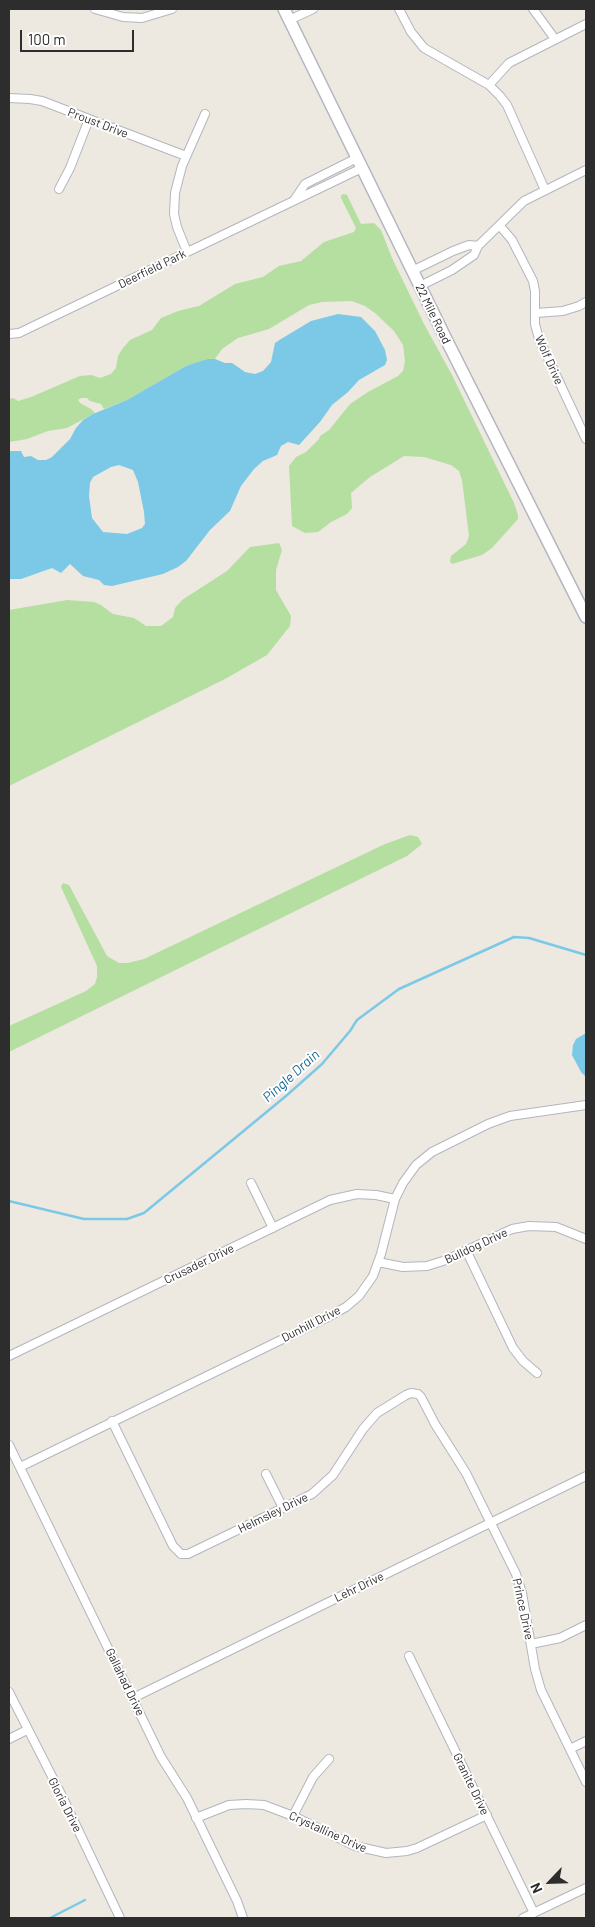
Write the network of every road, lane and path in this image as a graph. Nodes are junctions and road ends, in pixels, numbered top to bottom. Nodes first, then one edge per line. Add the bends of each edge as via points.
1 (95, 9) edge
2 (172, 9) edge
3 (284, 9) edge
4 (313, 9) edge
5 (399, 9) edge
6 (532, 9) edge
7 (289, 20) junction
8 (586, 24) edge
9 (554, 39) junction
10 (489, 85) junction
11 (9, 98) edge
12 (205, 114) dead end
13 (89, 119) junction
14 (186, 156) junction
15 (360, 163) junction
16 (586, 170) edge
17 (59, 189) dead end
18 (545, 190) junction
19 (295, 199) junction
20 (500, 226) junction
21 (478, 246) junction
22 (454, 251) junction
23 (187, 252) junction
24 (460, 265) junction
25 (412, 271) junction
26 (420, 286) junction
27 (586, 302) edge
28 (536, 313) junction
29 (9, 334) edge
30 (586, 419) edge
31 (578, 422) junction
32 (586, 439) edge
33 (586, 617) edge
34 (586, 1105) edge
35 (251, 1183) dead end
36 (395, 1199) junction
37 (273, 1228) junction
38 (586, 1239) edge
39 (466, 1250) junction
40 (378, 1262) junction
41 (9, 1356) edge
42 (537, 1373) dead end
43 (414, 1393) joint
44 (112, 1421) junction
45 (9, 1445) edge
46 (20, 1467) junction
47 (266, 1474) dead end
48 (586, 1476) edge
49 (283, 1508) junction
50 (491, 1522) junction
51 (586, 1625) edge
52 (531, 1644) junction
53 (409, 1656) dead end
54 (9, 1692) edge
55 (133, 1698) junction
56 (28, 1730) junction
57 (9, 1739) edge
58 (586, 1741) edge
59 (570, 1749) junction
60 (329, 1759) dead end
61 (586, 1782) edge
62 (486, 1815) junction
63 (293, 1816) junction
64 (196, 1818) junction
65 (586, 1888) edge
66 (534, 1913) junction
67 (120, 1918) edge
68 (243, 1918) edge
69 (523, 1918) edge

1 - 2 street via 133,18 151,17
3 - 7 street, 22 Mile Road
4 - 7 street
5 - 10 street via 424,48
6 - 9 street
7 - 15 street, 22 Mile Road
8 - 9 street
9 - 10 street via 509,63
10 - 18 street via 507,105
11 - 13 street, Proust Drive via 42,102
12 - 14 street
13 - 14 street, Proust Drive
13 - 17 street
14 - 23 street via 174,208 176,227
15 - 19 street, Deerfield Park
15 - 19 street via 305,184
15 - 25 street, 22 Mile Road
16 - 18 street
18 - 20 street via 524,201
19 - 23 street, Deerfield Park
20 - 21 street
20 - 28 street, Wolf Drive via 512,240 533,281
21 - 22 street via 469,245
21 - 24 street via 474,255
22 - 24 street
22 - 25 street
23 - 29 street, Deerfield Park via 19,333
24 - 26 street
25 - 26 street, 22 Mile Road
26 - 33 street, 22 Mile Road
27 - 28 street via 563,311
28 - 31 street, Wolf Drive via 538,339
30 - 31 street
31 - 32 street, Wolf Drive
34 - 36 street, Dunhill Drive via 510,1116 441,1147 416,1165
35 - 37 street
36 - 37 street, Crusader Drive via 348,1195 330,1200
36 - 40 street, Dunhill Drive
37 - 41 street, Crusader Drive
38 - 39 street, Bulldog Drive via 556,1227 521,1227
39 - 40 street, Bulldog Drive via 437,1263 418,1267
39 - 42 street via 513,1348
40 - 44 street, Dunhill Drive via 359,1296 337,1313
43 - 49 street, Helmsley Drive via 376,1414 326,1482 312,1494
43 - 50 street, Prince Drive via 422,1397
44 - 46 street, Dunhill Drive
44 - 49 street, Helmsley Drive via 173,1546 181,1554 193,1552
45 - 46 street, Gallahad Drive
46 - 55 street, Gallahad Drive
47 - 49 street
48 - 50 street, Lehr Drive
50 - 52 street, Prince Drive via 520,1584
50 - 55 street, Lehr Drive
51 - 52 street via 560,1638
52 - 59 street, Prince Drive via 541,1690
53 - 62 street, Granite Drive
54 - 56 street, Gloria Drive
55 - 64 street, Gallahad Drive via 161,1757
56 - 57 street
56 - 67 street, Gloria Drive
58 - 59 street
59 - 61 street, Prince Drive
60 - 63 street via 312,1777
62 - 63 street, Crystalline Drive via 417,1848 386,1853 355,1846
62 - 66 street, Granite Drive
63 - 64 street, Crystalline Drive via 264,1805 237,1804 220,1807
64 - 68 street, Gallahad Drive
65 - 66 street
66 - 69 street

